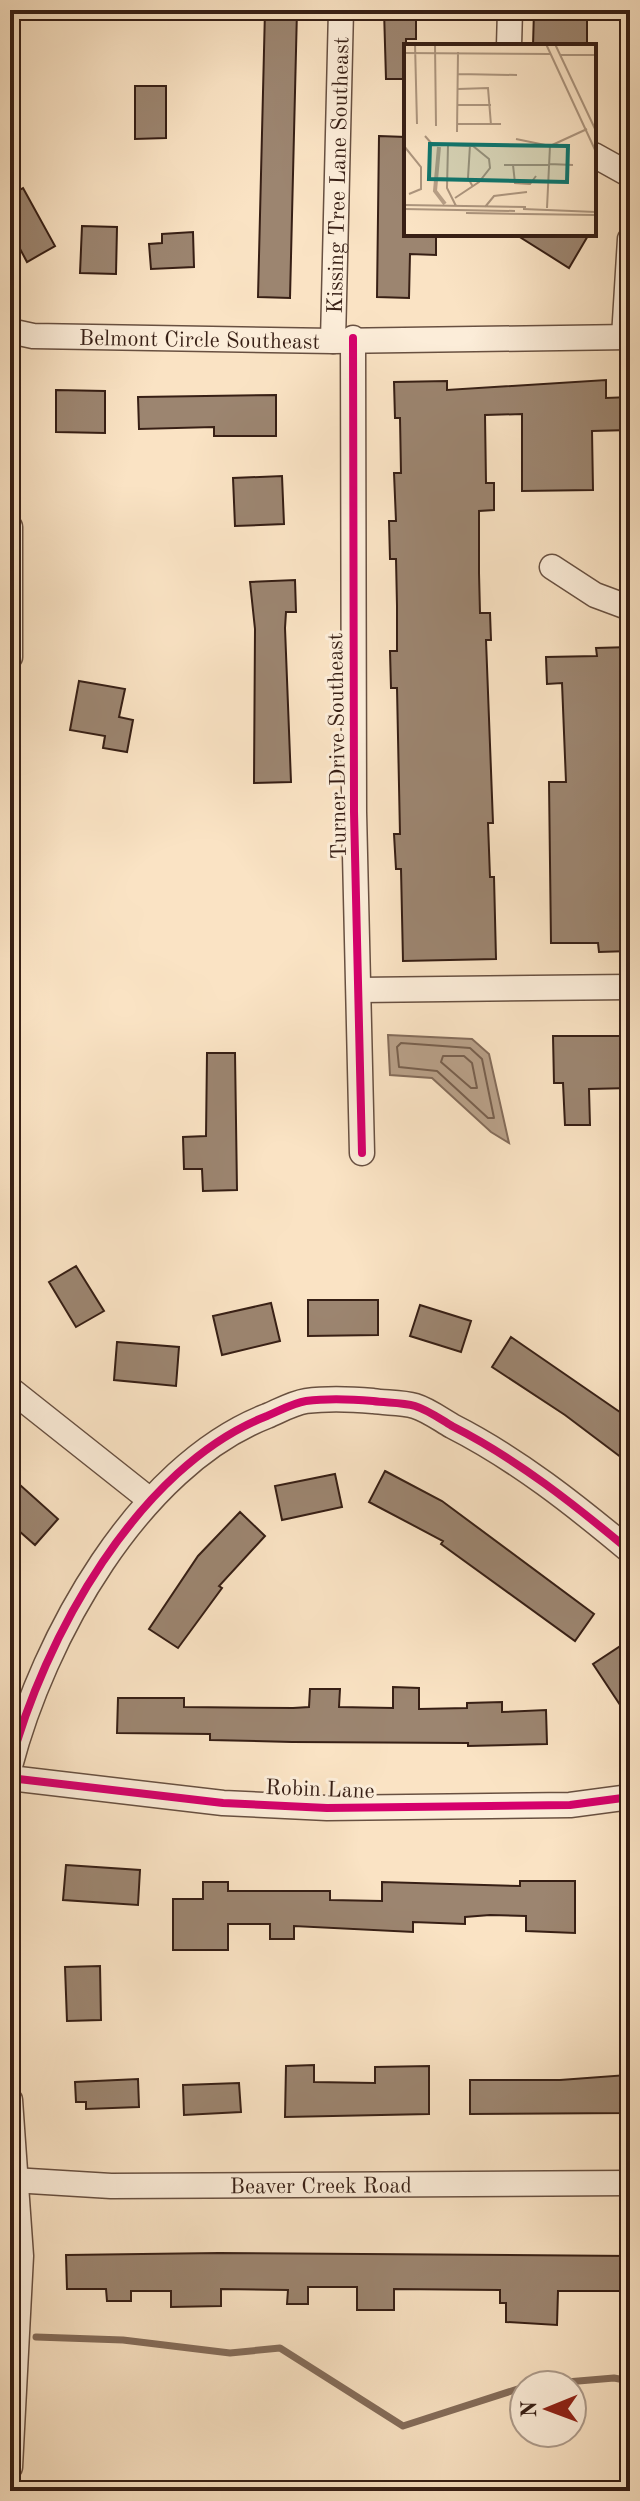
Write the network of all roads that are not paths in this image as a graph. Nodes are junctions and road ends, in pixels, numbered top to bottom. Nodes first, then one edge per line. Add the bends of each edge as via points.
1 (341, 10) edge
2 (510, 10) edge
3 (509, 44) edge
4 (596, 156) edge
5 (630, 175) edge
6 (630, 239) edge
7 (10, 331) edge
8 (627, 337) edge
9 (343, 340) junction
10 (10, 527) edge
11 (552, 567) dead end
12 (630, 608) edge
13 (10, 657) edge
14 (630, 987) edge
15 (359, 990) junction
16 (362, 1153) dead end
17 (10, 1389) edge
18 (150, 1500) junction
19 (630, 1551) edge
20 (10, 1766) edge
21 (10, 1778) edge
22 (630, 1797) edge
23 (10, 2100) edge
24 (13, 2180) junction
25 (630, 2183) edge
26 (10, 2467) edge

1 - 9 street, Kissing Tree Lane Southeast
2 - 3 street
4 - 5 street
6 - 8 street
7 - 9 street, Belmont Circle Southeast via 33,336
8 - 9 street, Belmont Circle Southeast
9 - 15 street, Turner Drive Southeast
10 - 13 street
11 - 12 street via 595,595
14 - 15 street
15 - 16 street, Turner Drive Southeast
17 - 18 street
18 - 19 street via 186,1464 255,1420 304,1401 351,1399 414,1406 480,1440 576,1506
18 - 20 street via 80,1599 49,1656 24,1712
21 - 22 street, Robin Lane via 223,1803 327,1808 570,1805
23 - 24 street
24 - 25 street, Beaver Creek Road via 111,2186
24 - 26 street via 21,2256

